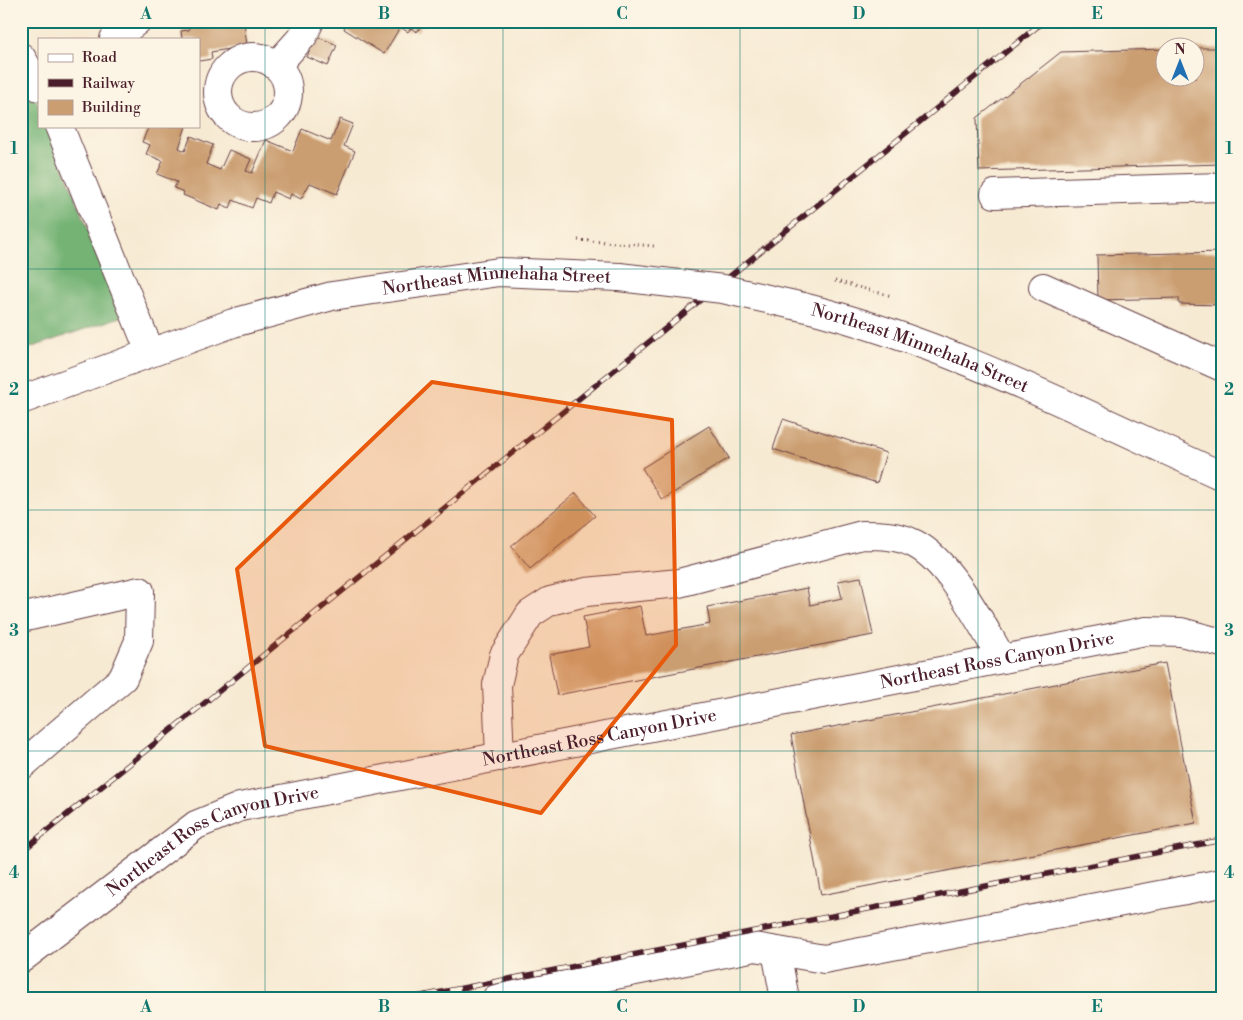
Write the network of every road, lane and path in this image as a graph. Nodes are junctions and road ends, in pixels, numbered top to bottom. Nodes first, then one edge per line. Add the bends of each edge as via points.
1 (136, 21) edge
2 (310, 21) edge
3 (115, 38) edge
4 (21, 57) edge
5 (276, 66) dead end
6 (38, 84) edge
7 (60, 128) edge
8 (1222, 187) edge
9 (995, 194) dead end
10 (578, 240) dead end
11 (654, 246) dead end
12 (835, 281) dead end
13 (1043, 287) dead end
14 (892, 296) dead end
15 (150, 352) junction
16 (1222, 366) edge
17 (21, 400) edge
18 (1222, 476) edge
19 (21, 618) edge
20 (1222, 643) edge
21 (1002, 659) junction
22 (500, 757) junction
23 (21, 766) edge
24 (1222, 883) edge
25 (776, 951) junction
26 (21, 959) edge
27 (496, 999) edge
28 (785, 999) edge

1 - 3 main road
2 - 5 main road via 303,36
4 - 6 main road
7 - 15 main road
8 - 9 main road
10 - 11 path
12 - 14 path
13 - 16 main road
15 - 17 main road, Northeast Minnehaha Street
15 - 18 main road, Northeast Minnehaha Street, bridge via 233,323 332,296 499,272 618,277 723,290 859,320 987,371
19 - 23 main road via 140,591 139,641 124,678
20 - 21 main road, Northeast Ross Canyon Drive via 1181,632 1146,631
21 - 22 main road, Northeast Ross Canyon Drive
21 - 22 main road via 976,613 942,567 915,544 888,535 862,535 679,584 586,592 550,601 530,614 504,655 497,685
22 - 26 main road, Northeast Ross Canyon Drive via 240,807 196,825
24 - 25 main road via 824,959
25 - 27 main road via 754,947
25 - 28 main road

